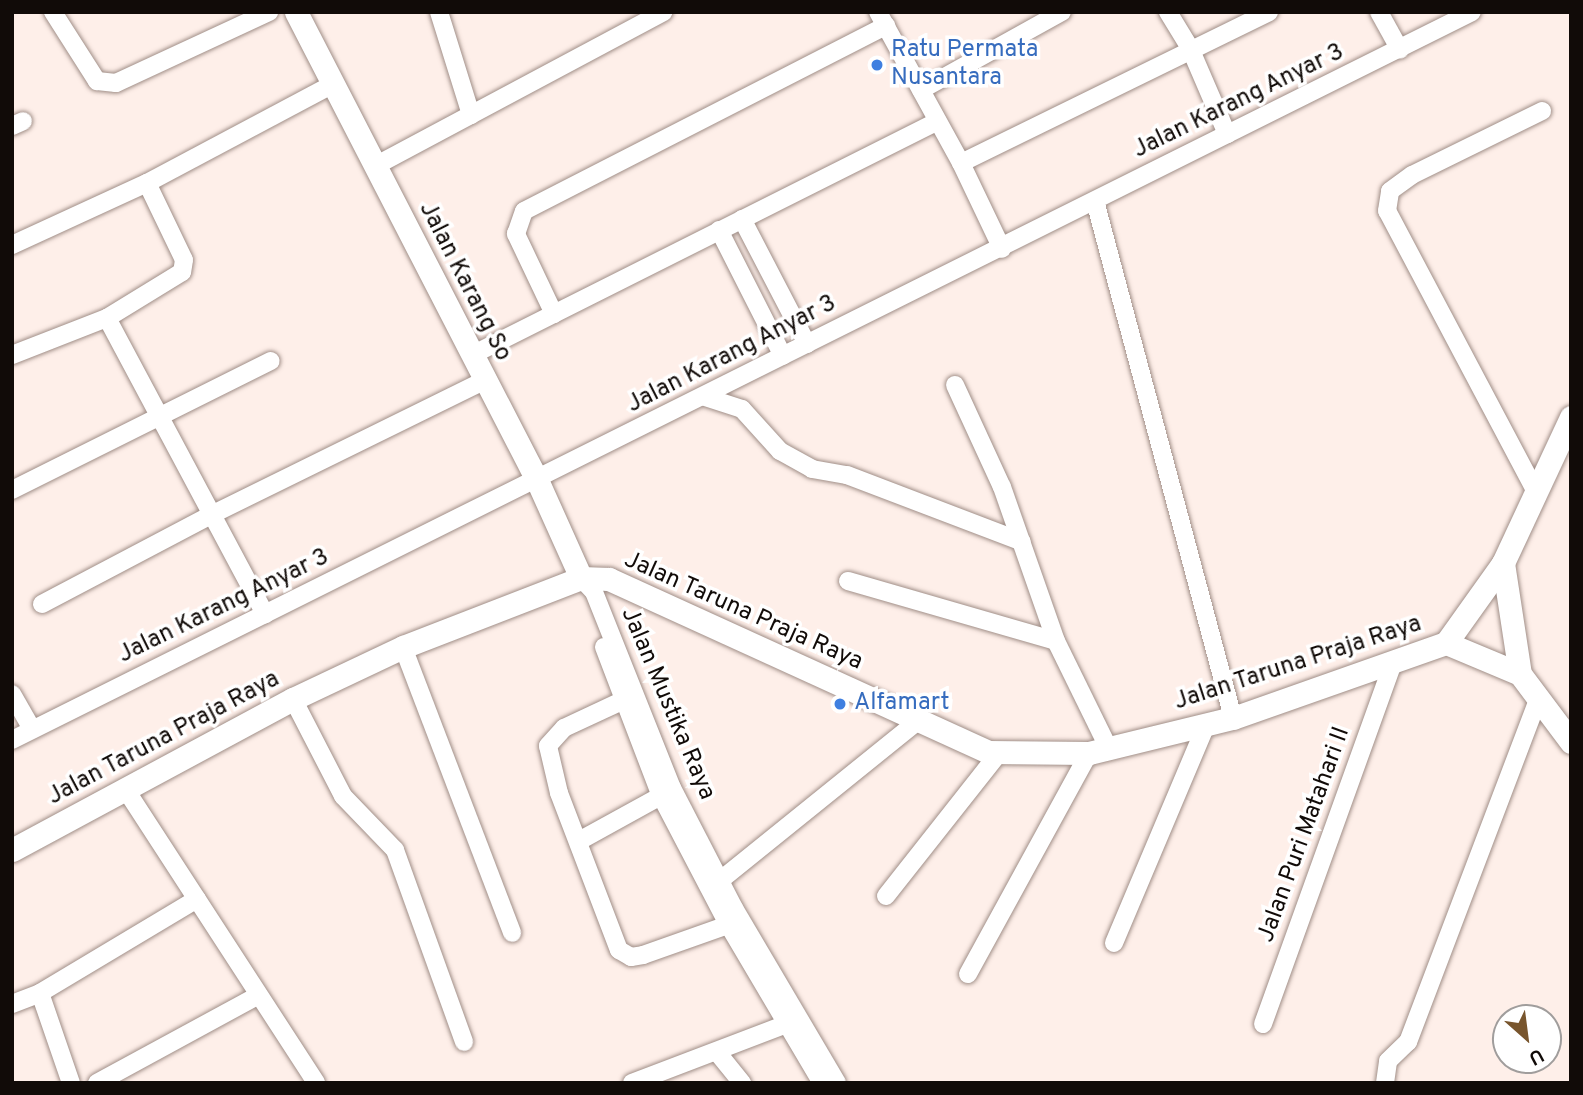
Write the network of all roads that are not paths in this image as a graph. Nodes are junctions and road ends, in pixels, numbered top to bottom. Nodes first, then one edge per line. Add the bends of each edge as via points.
1 (53, 12) edge
2 (269, 12) edge
3 (296, 12) edge
4 (439, 12) edge
5 (663, 12) edge
6 (1062, 12) edge
7 (1168, 12) edge
8 (1269, 12) edge
9 (1379, 12) edge
10 (1472, 12) edge
11 (882, 19) edge
12 (1190, 48) junction
13 (1400, 50) junction
14 (333, 84) junction
15 (921, 90) junction
16 (1542, 111) dead end
17 (471, 115) junction
18 (938, 121) junction
19 (1227, 134) junction
20 (961, 163) junction
21 (375, 166) junction
22 (147, 183) junction
23 (1095, 201) junction
24 (742, 219) junction
25 (719, 230) junction
26 (12, 245) edge
27 (1002, 248) junction
28 (554, 314) junction
29 (107, 317) junction
30 (807, 344) junction
31 (12, 355) edge
32 (472, 355) junction
33 (783, 356) junction
34 (271, 362) dead end
35 (485, 380) junction
36 (955, 385) dead end
37 (705, 397) junction
38 (1571, 417) edge
39 (161, 419) junction
40 (537, 480) junction
41 (12, 490) edge
42 (1535, 490) junction
43 (211, 515) junction
44 (1022, 542) junction
45 (1503, 563) junction
46 (581, 578) junction
47 (848, 581) dead end
48 (42, 604) dead end
49 (264, 614) junction
50 (1056, 641) junction
51 (1446, 643) junction
52 (403, 647) junction
53 (1393, 663) junction
54 (1520, 674) junction
55 (12, 694) edge
56 (293, 699) junction
57 (1538, 699) junction
58 (624, 700) junction
59 (1233, 718) junction
60 (919, 720) junction
61 (1206, 725) junction
62 (32, 729) junction
63 (12, 740) edge
64 (1571, 742) edge
65 (1098, 750) junction
66 (999, 753) junction
67 (127, 790) junction
68 (662, 796) junction
69 (579, 841) junction
70 (12, 850) edge
71 (715, 885) junction
72 (886, 896) dead end
73 (197, 900) junction
74 (735, 923) junction
75 (512, 933) dead end
76 (1114, 943) dead end
77 (968, 974) dead end
78 (40, 992) junction
79 (259, 995) junction
80 (12, 1004) edge
81 (791, 1023) junction
82 (1263, 1024) dead end
83 (464, 1042) dead end
84 (717, 1052) junction
85 (71, 1083) edge
86 (97, 1083) edge
87 (316, 1083) edge
88 (632, 1083) edge
89 (742, 1083) edge
90 (822, 1083) edge
91 (837, 1083) edge
92 (1384, 1083) edge

1 - 2 street via 97,81 116,83
3 - 14 street, Jalan Karang So
4 - 17 street
5 - 17 street
6 - 15 street
7 - 12 street
8 - 12 street
9 - 13 street
10 - 13 street, Jalan Karang Anyar 3
11 - 15 street
11 - 28 street via 524,211 516,234
12 - 19 street
12 - 20 street
13 - 19 street, Jalan Karang Anyar 3
14 - 21 street, Jalan Karang So
14 - 22 street
15 - 18 street
16 - 42 street via 1412,175 1390,191 1387,211
17 - 21 street
18 - 20 street
18 - 24 street
19 - 23 street, Jalan Karang Anyar 3
20 - 27 street
21 - 32 street, Jalan Karang So
22 - 26 street
22 - 29 street via 184,260 182,272
23 - 27 street, Jalan Karang Anyar 3
23 - 59 street
24 - 25 street
24 - 30 street
25 - 28 street
25 - 33 street
27 - 30 street, Jalan Karang Anyar 3
28 - 32 street
29 - 31 street
29 - 39 street
30 - 33 street, Jalan Karang Anyar 3
32 - 35 street, Jalan Karang So
33 - 37 street, Jalan Karang Anyar 3
34 - 39 street
35 - 40 street, Jalan Karang So
35 - 43 street
36 - 44 street
37 - 40 street, Jalan Karang Anyar 3
37 - 44 street via 742,409 780,451 812,469 847,475
38 - 42 street
39 - 41 street
39 - 43 street
40 - 46 street, Jalan Karang So
40 - 49 street, Jalan Karang Anyar 3
42 - 45 street
43 - 48 street
43 - 49 street
44 - 50 street
45 - 51 street
45 - 54 street
46 - 52 street, Jalan Taruna Praja Raya
46 - 58 street, Jalan Mustika Raya
46 - 60 street, Jalan Taruna Praja Raya via 609,579
46 - 71 street, Jalan Mustika Raya via 594,593
47 - 50 street
49 - 62 street, Jalan Karang Anyar 3
50 - 65 street
51 - 53 street, Jalan Taruna Praja Raya
51 - 54 street, Jalan Taruna Praja Raya
52 - 56 street, Jalan Taruna Praja Raya
52 - 75 street
53 - 59 street, Jalan Taruna Praja Raya
53 - 82 street, Jalan Puri Matahari II
54 - 57 street
55 - 62 street
56 - 67 street, Jalan Taruna Praja Raya
56 - 83 street via 343,796 395,850
57 - 64 street
57 - 92 street via 1408,1042 1388,1061
58 - 68 street, Jalan Mustika Raya
58 - 69 street via 564,728 548,746 550,768
59 - 61 street, Jalan Taruna Praja Raya
60 - 66 street, Jalan Taruna Praja Raya via 974,748
60 - 71 street
61 - 65 street, Jalan Taruna Praja Raya
61 - 76 street
62 - 63 street, Jalan Karang Anyar 3
65 - 66 street, Jalan Taruna Praja Raya
65 - 77 street
66 - 72 street
67 - 70 street, Jalan Taruna Praja Raya
67 - 73 street
68 - 69 street
68 - 71 street, Jalan Mustika Raya
69 - 74 street via 620,950 631,957
71 - 74 street, Jalan Mustika Raya
73 - 78 street
73 - 79 street
74 - 81 street, Jalan Mustika Raya
78 - 80 street
78 - 85 street
79 - 86 street
79 - 87 street
81 - 84 street
81 - 90 street, Jalan Mustika Raya
81 - 91 street, Jalan Mustika Raya
84 - 88 street
84 - 89 street

